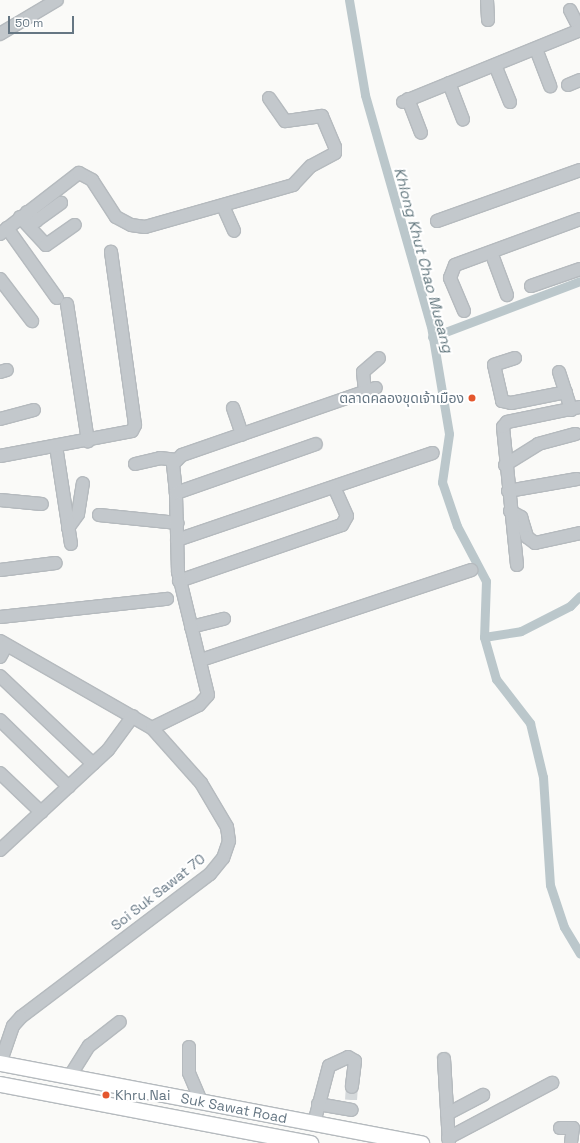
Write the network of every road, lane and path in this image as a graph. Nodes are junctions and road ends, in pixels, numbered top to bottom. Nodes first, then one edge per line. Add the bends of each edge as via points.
1 (57, 0) edge
2 (487, 0) edge
3 (570, 10) dead end
4 (488, 20) dead end
5 (580, 30) edge
6 (0, 34) edge
7 (536, 49) junction
8 (495, 65) junction
9 (580, 80) edge
10 (450, 83) junction
11 (568, 85) dead end
12 (550, 86) dead end
13 (269, 98) dead end
14 (510, 102) dead end
15 (463, 119) dead end
16 (421, 133) dead end
17 (580, 170) edge
18 (61, 203) dead end
19 (223, 206) junction
20 (23, 215) junction
21 (580, 220) edge
22 (437, 221) dead end
23 (75, 225) dead end
24 (3, 231) edge
25 (234, 231) dead end
26 (111, 252) dead end
27 (490, 252) junction
28 (580, 269) edge
29 (0, 280) edge
30 (531, 286) dead end
31 (508, 295) dead end
32 (464, 311) dead end
33 (32, 321) dead end
34 (378, 358) dead end
35 (515, 358) dead end
36 (559, 372) dead end
37 (566, 392) junction
38 (233, 408) dead end
39 (576, 409) edge
40 (34, 410) dead end
41 (0, 419) edge
42 (242, 434) junction
43 (576, 434) dead end
44 (88, 441) junction
45 (316, 444) dead end
46 (56, 446) junction
47 (433, 453) dead end
48 (0, 456) edge
49 (176, 460) junction
50 (136, 464) dead end
51 (505, 465) junction
52 (577, 479) dead end
53 (83, 483) dead end
54 (335, 489) junction
55 (508, 491) junction
56 (176, 493) junction
57 (0, 500) edge
58 (42, 504) dead end
59 (510, 511) junction
60 (99, 515) dead end
61 (178, 523) junction
62 (68, 528) junction
63 (580, 533) edge
64 (178, 540) junction
65 (71, 544) dead end
66 (56, 563) dead end
67 (517, 565) dead end
68 (0, 570) edge
69 (471, 570) dead end
70 (179, 582) junction
71 (167, 599) dead end
72 (0, 617) edge
73 (224, 619) dead end
74 (191, 627) junction
75 (3, 644) edge
76 (0, 657) edge
77 (202, 660) junction
78 (0, 676) edge
79 (133, 716) junction
80 (0, 720) edge
81 (152, 728) junction
82 (93, 764) junction
83 (0, 773) edge
84 (69, 787) junction
85 (40, 812) junction
86 (0, 850) edge
87 (120, 1022) dead end
88 (189, 1047) dead end
89 (444, 1059) dead end
90 (0, 1063) edge
91 (70, 1076) junction
92 (552, 1083) dead end
93 (0, 1084) edge
94 (352, 1086) tunnel mouth
95 (483, 1095) dead end
96 (201, 1101) junction
97 (318, 1104) junction
98 (447, 1114) junction
99 (314, 1123) junction
100 (560, 1128) dead end
101 (350, 1130) junction
102 (270, 1139) edge
103 (449, 1141) edge
104 (310, 1143) edge
105 (421, 1143) edge
106 (571, 1143) edge

1 - 6 street
2 - 4 street
3 - 5 street
5 - 7 street
7 - 8 street
7 - 12 street
8 - 10 street
8 - 14 street
9 - 11 street
10 - 15 street
10 - 16 street via 406,100
13 - 19 street via 285,121 325,118 335,153 311,166 293,185
17 - 22 street
18 - 20 street via 36,221
19 - 20 street via 168,223 131,225 116,217 92,180 79,173
19 - 25 street
20 - 23 street via 46,245
20 - 24 street
21 - 27 street
24 - 44 street via 62,301
26 - 44 street via 135,425 128,434
27 - 31 street
27 - 32 street via 451,269 450,278
28 - 30 street
29 - 33 street
34 - 42 street via 363,372 370,390
35 - 37 street via 494,365 502,401 511,403
36 - 37 street
37 - 39 street
38 - 42 street
39 - 51 street via 507,422 501,432
40 - 41 street
42 - 49 street
43 - 51 street via 538,444
44 - 46 street
45 - 56 street
46 - 48 street
46 - 62 street
47 - 54 street
49 - 50 street
49 - 56 street via 173,469
51 - 55 street
52 - 55 street
53 - 62 street via 78,514
54 - 64 street
54 - 70 street via 347,516 342,525
55 - 59 street
56 - 61 street
57 - 58 street
59 - 63 street via 521,517 527,537 536,543
59 - 67 street
60 - 61 street
61 - 64 street
62 - 65 street
64 - 70 street
66 - 68 street
69 - 77 street
70 - 74 street
71 - 72 street
73 - 74 street
74 - 77 street
75 - 76 street
75 - 79 street, Soi Suk Sawat 70
77 - 81 street via 208,688 204,701
78 - 82 street
79 - 81 street, Soi Suk Sawat 70
79 - 82 street via 108,750
80 - 84 street
81 - 90 street, Soi Suk Sawat 70 via 201,783 219,810 227,827 229,841 223,858 210,874 21,1017 13,1026
82 - 84 street
83 - 85 street
84 - 85 street
85 - 86 street
87 - 91 street via 89,1046
88 - 96 street via 189,1073
89 - 98 street
90 - 91 main road, Suk Sawat Road
91 - 96 main road, Suk Sawat Road
92 - 103 street
93 - 102 main road, Suk Sawat Road
94 - 97 street via 355,1061 348,1058 332,1063 326,1071
95 - 98 street
96 - 99 main road, Suk Sawat Road
97 - 99 street
97 - 101 street via 351,1105
98 - 103 street
99 - 101 main road, Suk Sawat Road
100 - 106 street via 574,1130
101 - 105 main road, Suk Sawat Road
102 - 104 main road, Suk Sawat Road

